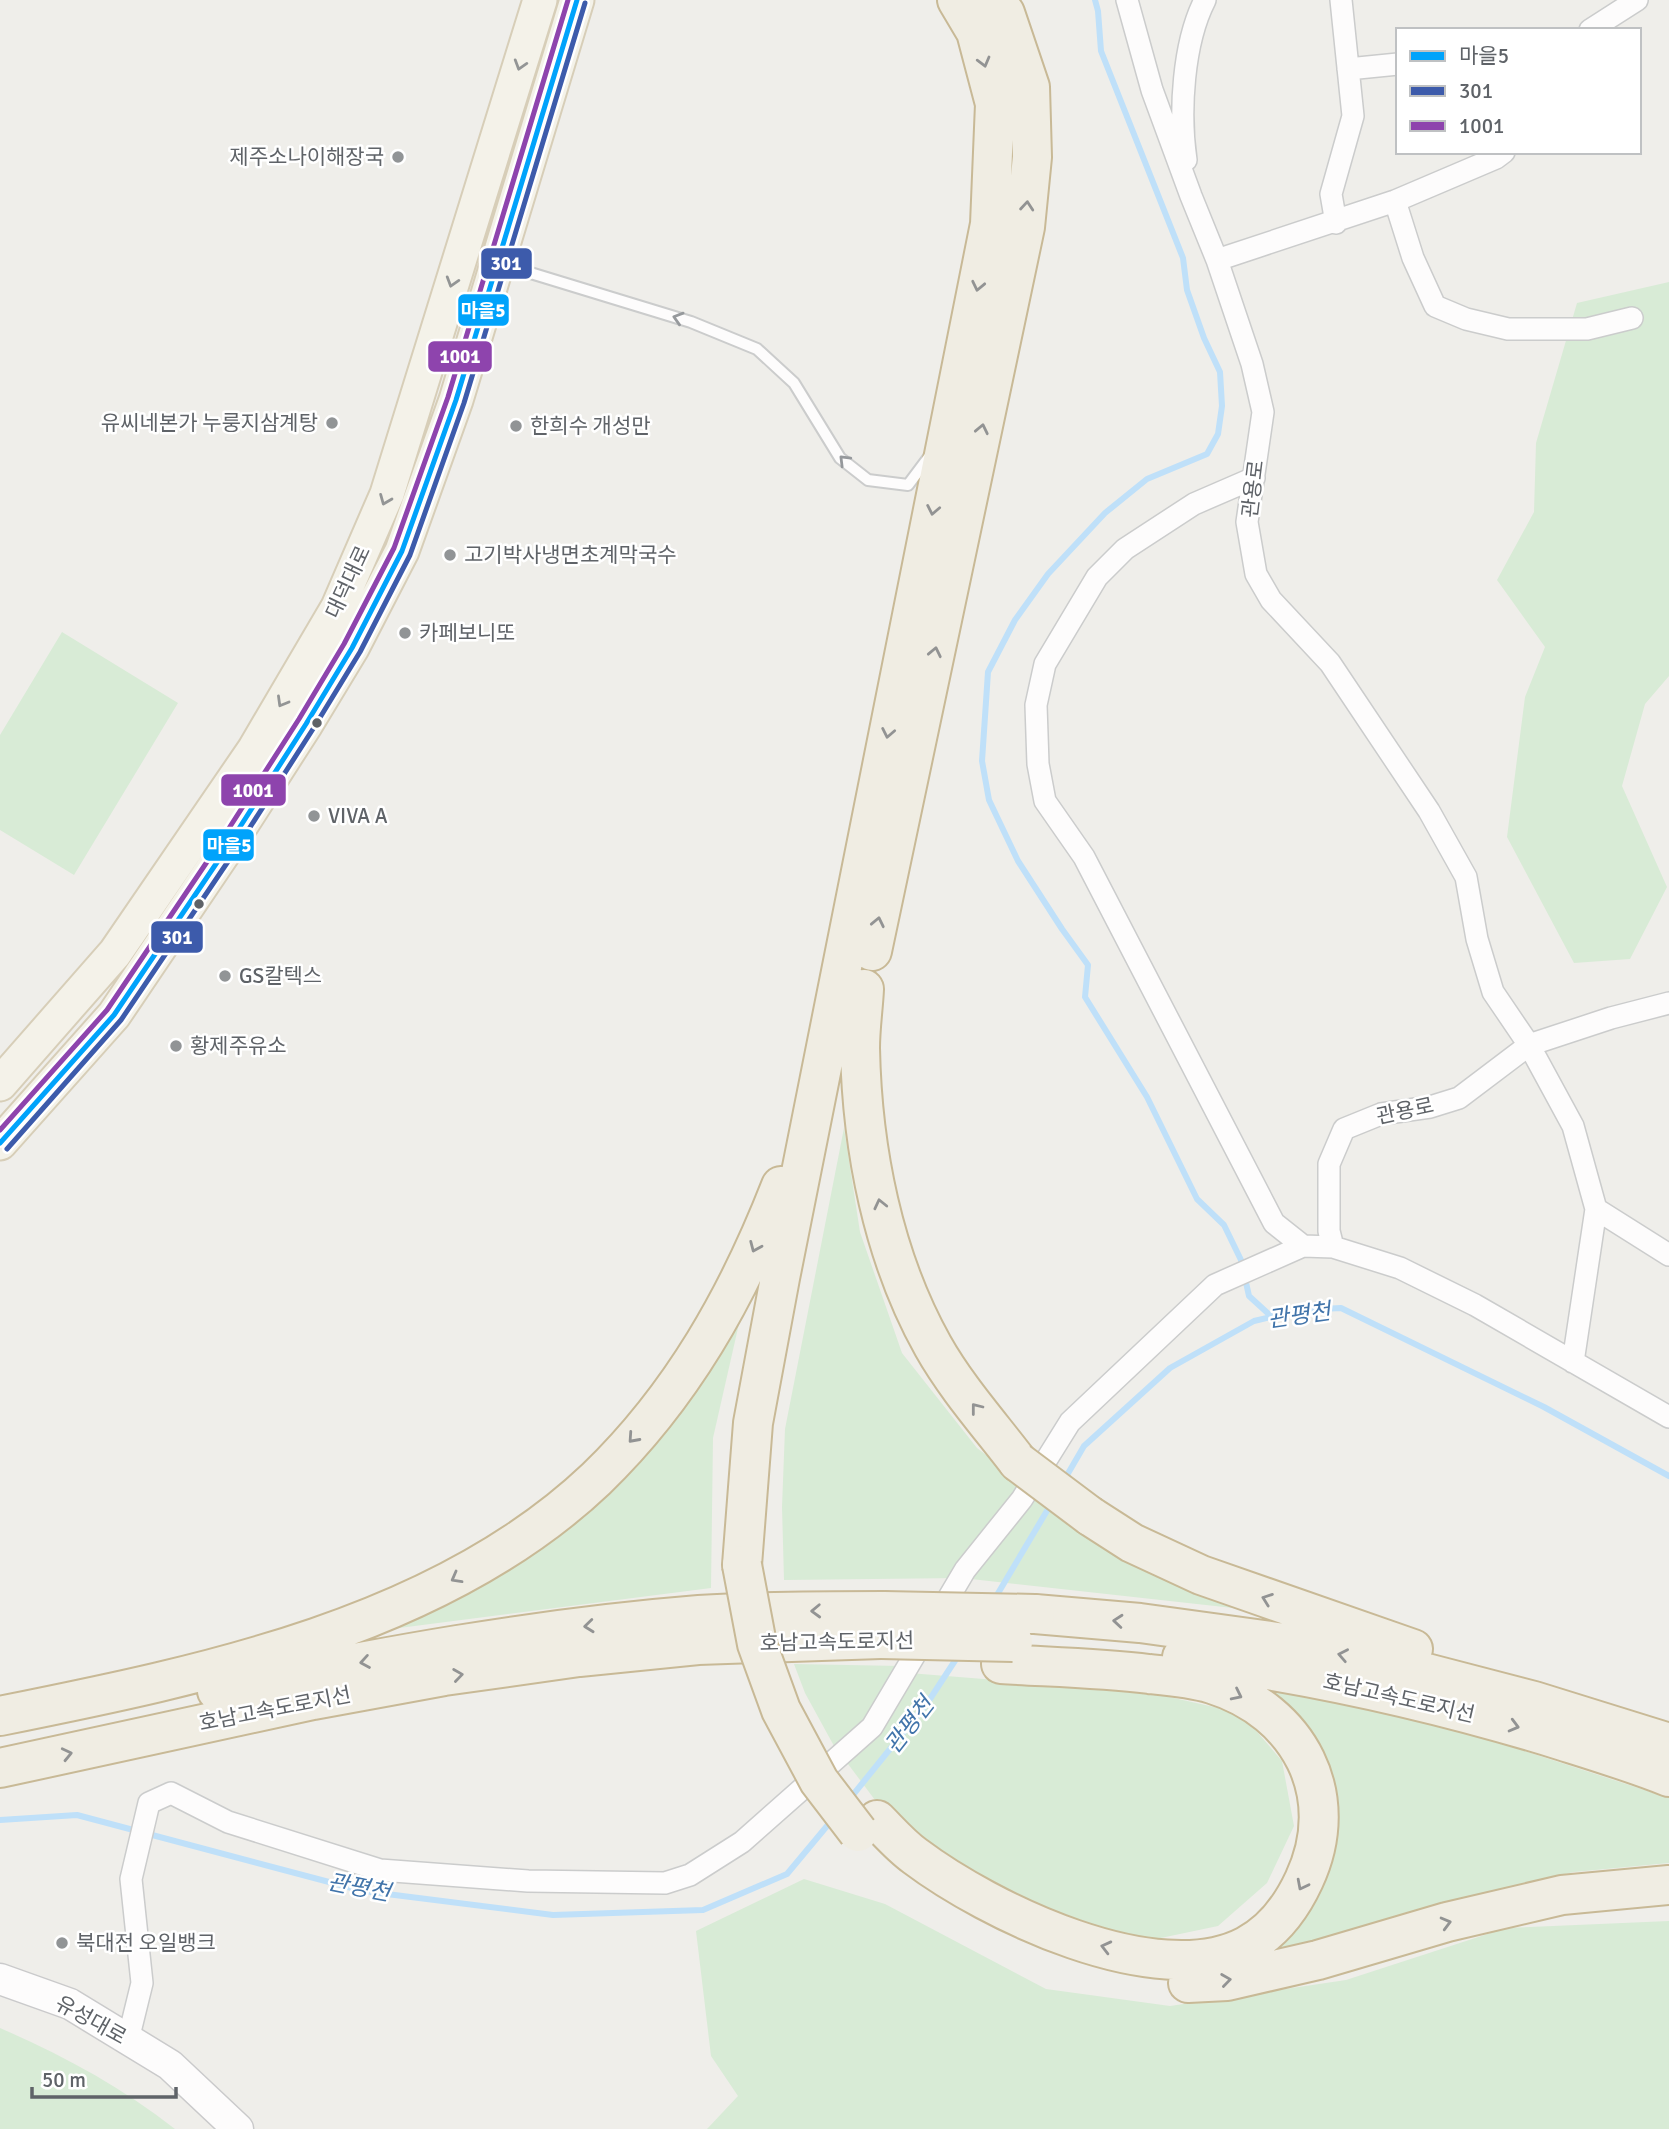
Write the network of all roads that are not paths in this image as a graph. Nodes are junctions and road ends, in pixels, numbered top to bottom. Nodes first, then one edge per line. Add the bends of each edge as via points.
1 (540, 0) edge
2 (577, 0) edge
3 (957, 0) edge
4 (995, 0) edge
5 (1127, 0) edge
6 (1205, 0) edge
7 (1341, 0) edge
8 (1637, 0) edge
9 (1593, 28) edge
10 (1396, 64) edge
11 (1348, 69) junction
12 (1185, 85) junction
13 (1152, 90) junction
14 (1501, 154) edge
15 (1469, 160) edge
16 (1191, 196) junction
17 (1395, 201) junction
18 (1336, 223) junction
19 (1217, 260) junction
20 (498, 264) junction
21 (1632, 318) dead end
22 (949, 429) junction
23 (1254, 478) junction
24 (864, 989) junction
25 (1669, 1003) edge
26 (1529, 1045) junction
27 (821, 1069) junction
28 (0, 1084) edge
29 (0, 1143) edge
30 (1596, 1209) junction
31 (1333, 1247) junction
32 (1296, 1249) junction
33 (1669, 1255) edge
34 (1573, 1362) junction
35 (1669, 1417) edge
36 (755, 1564) junction
37 (881, 1637) junction
38 (1016, 1640) junction
39 (0, 1716) edge
40 (0, 1735) edge
41 (1662, 1740) edge
42 (0, 1768) edge
43 (1669, 1777) edge
44 (867, 1826) junction
45 (1669, 1885) edge
46 (0, 1979) edge
47 (128, 2039) junction
48 (238, 2129) edge

1 -> 28 main road, 대덕대로 via 387,495 338,607 254,750 115,953
2 - 20 main road, 대덕대로
3 -> 22 highway via 976,32 995,104 990,224
24 -> 4 highway via 1026,227 1032,157 1030,87 1005,13
5 - 13 street, 관용로
6 - 12 street via 1196,18
7 - 11 street
8 - 9 street
10 - 11 street
11 - 18 street via 1353,116 1331,194
12 - 13 street
12 - 16 street via 1183,140
13 - 16 street, 관용로
14 - 15 street
15 - 17 street
16 - 19 street, 관용로
17 - 18 street
17 - 21 street via 1435,306 1508,329 1587,329
18 - 19 street
19 - 23 street, 관용로 via 1263,412
22 -> 20 lane via 908,485 869,480 840,458 794,383 757,349 691,322
20 - 29 main road, 대덕대로 via 402,551 352,648 222,855 114,1014
22 -> 27 highway
23 - 26 street, 관용로 via 1247,522 1256,574 1271,600 1329,663 1429,811 1466,877 1476,939 1493,992
23 - 32 street via 1194,504 1125,549 1097,577 1045,664 1035,705 1038,764 1045,801 1084,857 1274,1223
24 - 36 highway via 774,1429
41 -> 24 highway, bridge via 1201,1575 1132,1543 1018,1462 933,1347 896,1264 866,1129 860,1045
25 - 26 street
26 - 30 street, 관용로 via 1573,1126
26 - 31 street, 관용로 via 1459,1098 1381,1114 1344,1129 1329,1164
27 - 36 highway via 753,1423
27 -> 39 highway via 772,1208 718,1324 646,1423 596,1479 538,1526 435,1590 385,1612 224,1667
30 - 33 street
30 - 34 street
31 - 32 street
31 - 34 street via 1400,1268
32 - 47 street via 1215,1285 1070,1422 1022,1500 964,1570 872,1727 742,1842 690,1875 665,1883 528,1881 380,1870 228,1822 172,1793 149,1803 131,1879 142,1983
34 - 35 street
36 - 44 highway, bridge via 757,1644 781,1710 819,1781
37 - 38 highway
37 - 38 highway, 호남고속도로지선, bridge
37 -> 40 highway, 호남고속도로지선 via 701,1615 584,1627 309,1671
42 -> 37 highway, 호남고속도로지선 via 444,1676 639,1650 678,1661 831,1659
41 -> 38 highway, 호남고속도로지선 via 1411,1669 1290,1645 1140,1623
38 -> 43 highway, 호남고속도로지선 via 1270,1669 1409,1698
38 -> 44 highway via 1125,1671 1211,1684 1260,1707 1280,1723 1306,1758 1319,1804 1319,1829 1309,1869 1284,1916 1265,1934 1226,1954 1182,1960 1122,1952 1017,1917
44 -> 45 highway via 897,1871 964,1918 1003,1938 1114,1976 1176,1984 1227,1980 1318,1960 1447,1922 1562,1895
46 - 47 main road, 유성대로 via 70,2004
47 - 48 main road, 유성대로 via 170,2065

